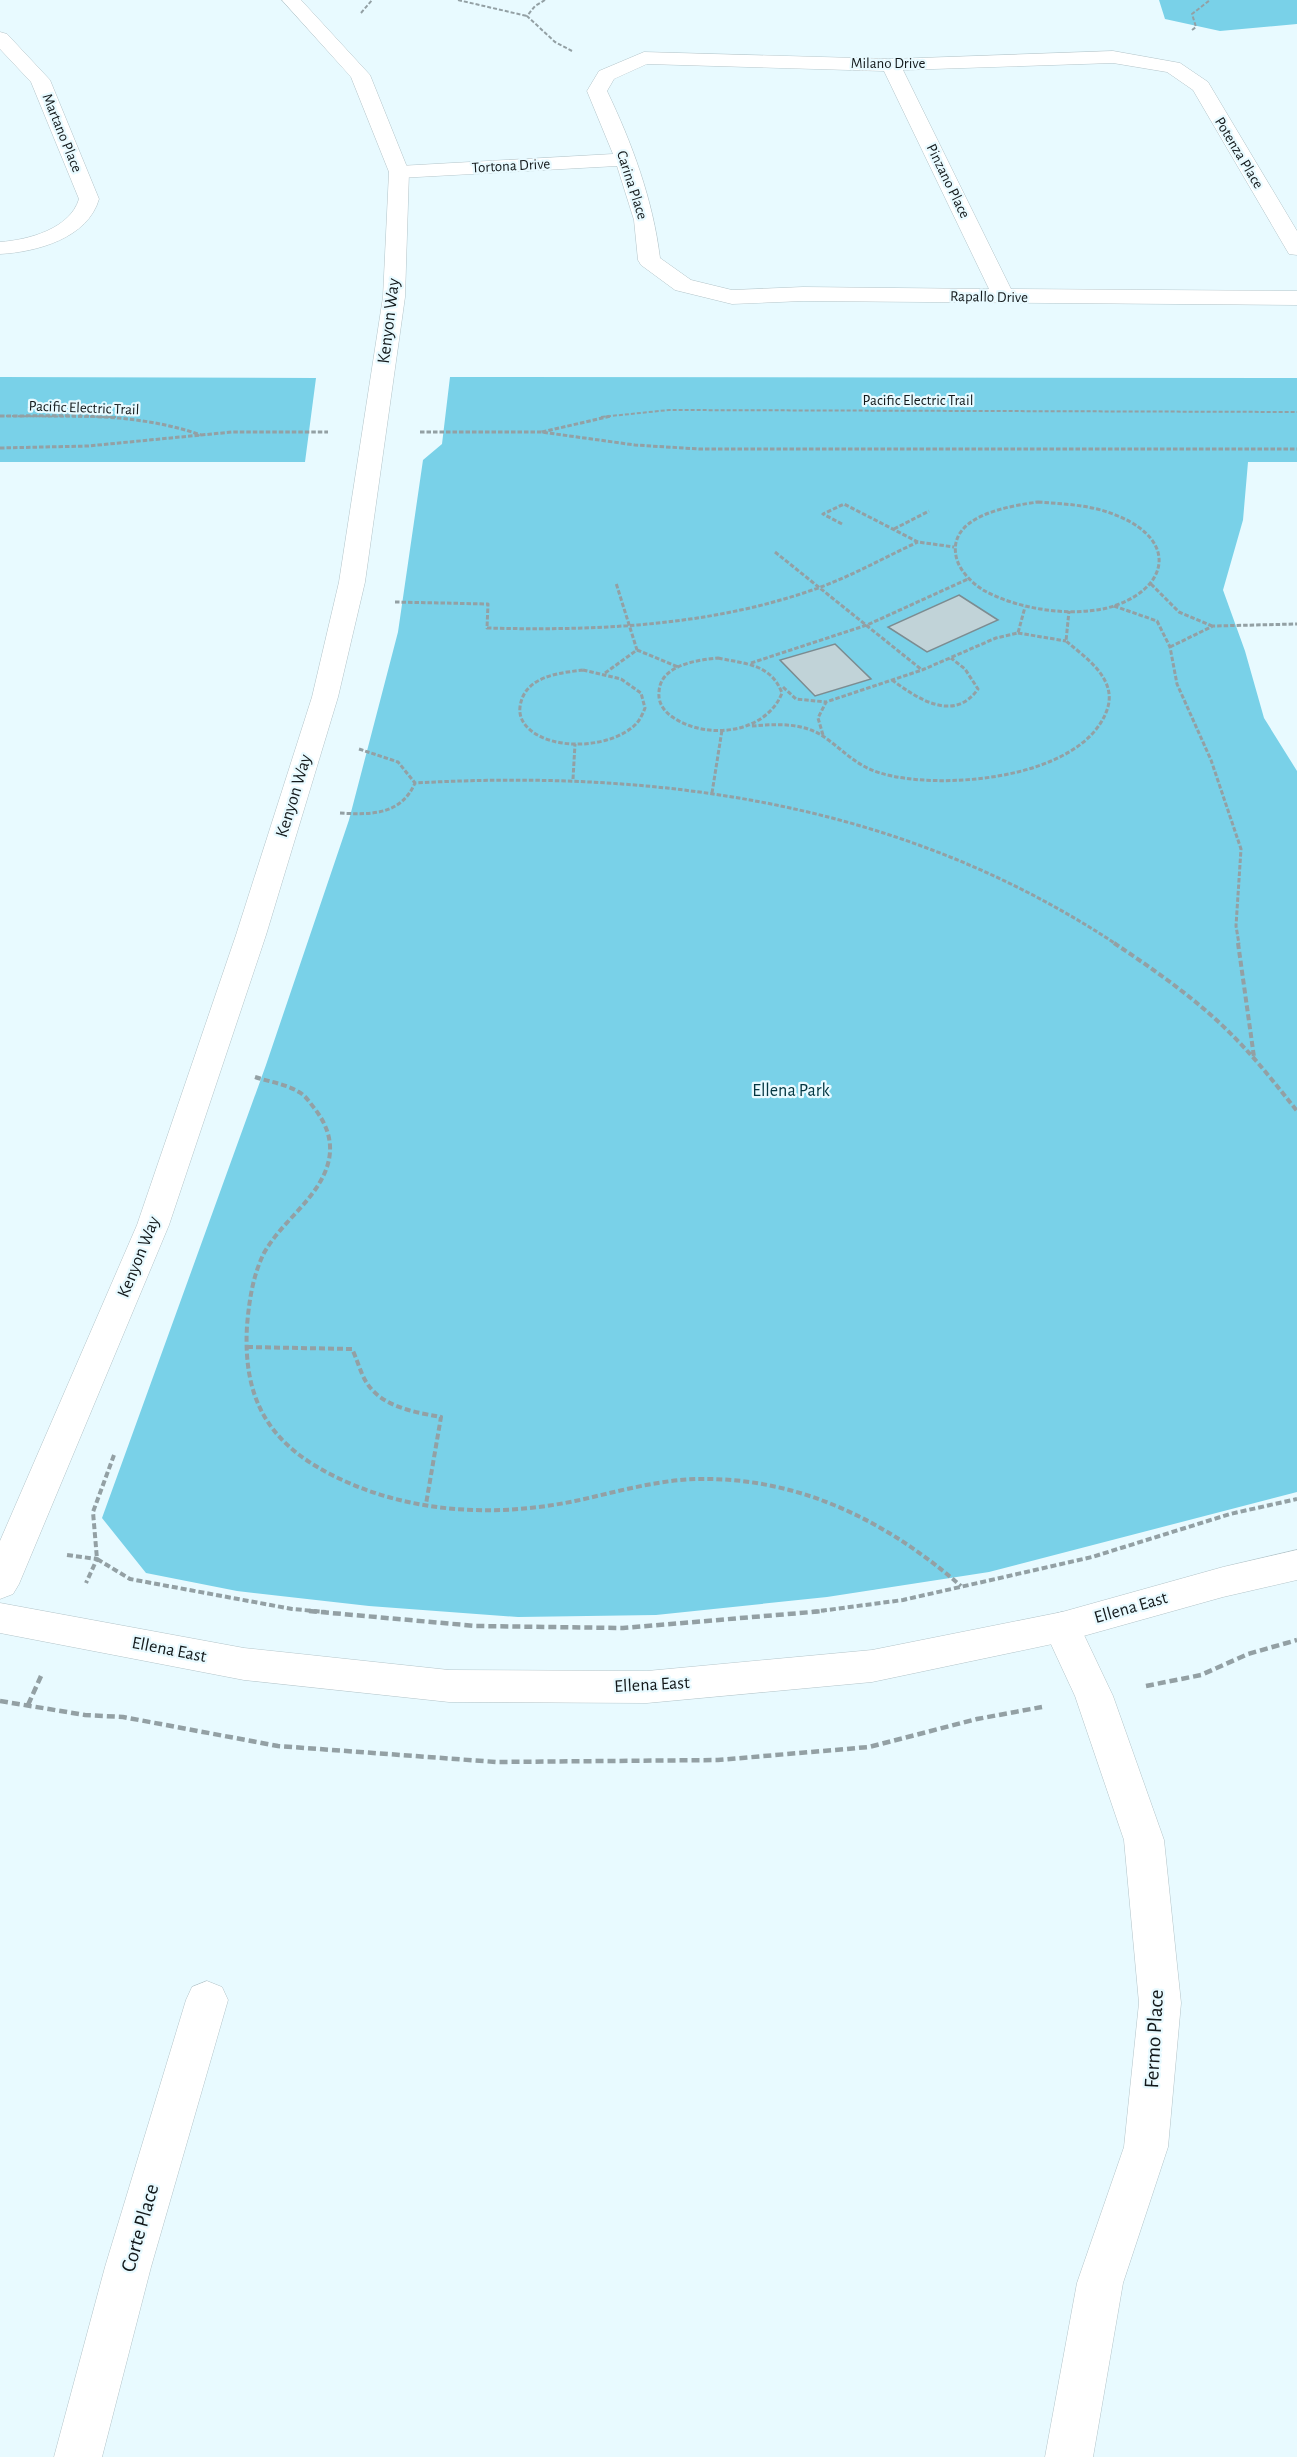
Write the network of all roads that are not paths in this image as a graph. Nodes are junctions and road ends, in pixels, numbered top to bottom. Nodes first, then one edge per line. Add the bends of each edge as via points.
1 (291, 0) edge
2 (0, 38) edge
3 (891, 65) junction
4 (1173, 67) joint
5 (606, 75) joint
6 (623, 160) junction
7 (399, 172) junction
8 (0, 248) edge
9 (1297, 249) edge
10 (683, 285) joint
11 (1004, 297) junction
12 (1297, 298) edge
13 (1297, 1565) edge
14 (0, 1584) edge
15 (0, 1618) edge
16 (1062, 1627) junction
17 (207, 2000) dead end
18 (78, 2457) edge
19 (1069, 2457) edge

1 - 7 street, Kenyon Way via 360,75
2 - 8 street, Martano Place via 40,80 89,199 84,215 61,231
3 - 4 street, Milano Drive via 1113,57
3 - 5 street, Milano Drive via 644,58
3 - 11 street, Pinzano Place
4 - 9 street, Potenza Place via 1202,86
5 - 6 street, Carina Place via 597,91
6 - 7 street, Tortona Drive
6 - 10 street, Carina Place via 645,220 648,260
7 - 14 street, Kenyon Way via 394,297 352,582 325,697 251,936 153,1225
10 - 11 street, Rapallo Drive via 732,297
11 - 12 street, Rapallo Drive
13 - 16 street, Ellena East
15 - 16 street, Ellena East via 244,1664 449,1686 647,1687 872,1666
16 - 19 street, Fermo Place via 1094,1696 1144,1840 1160,2003 1146,2147 1100,2283
17 - 18 street, Corte Place via 128,2267

